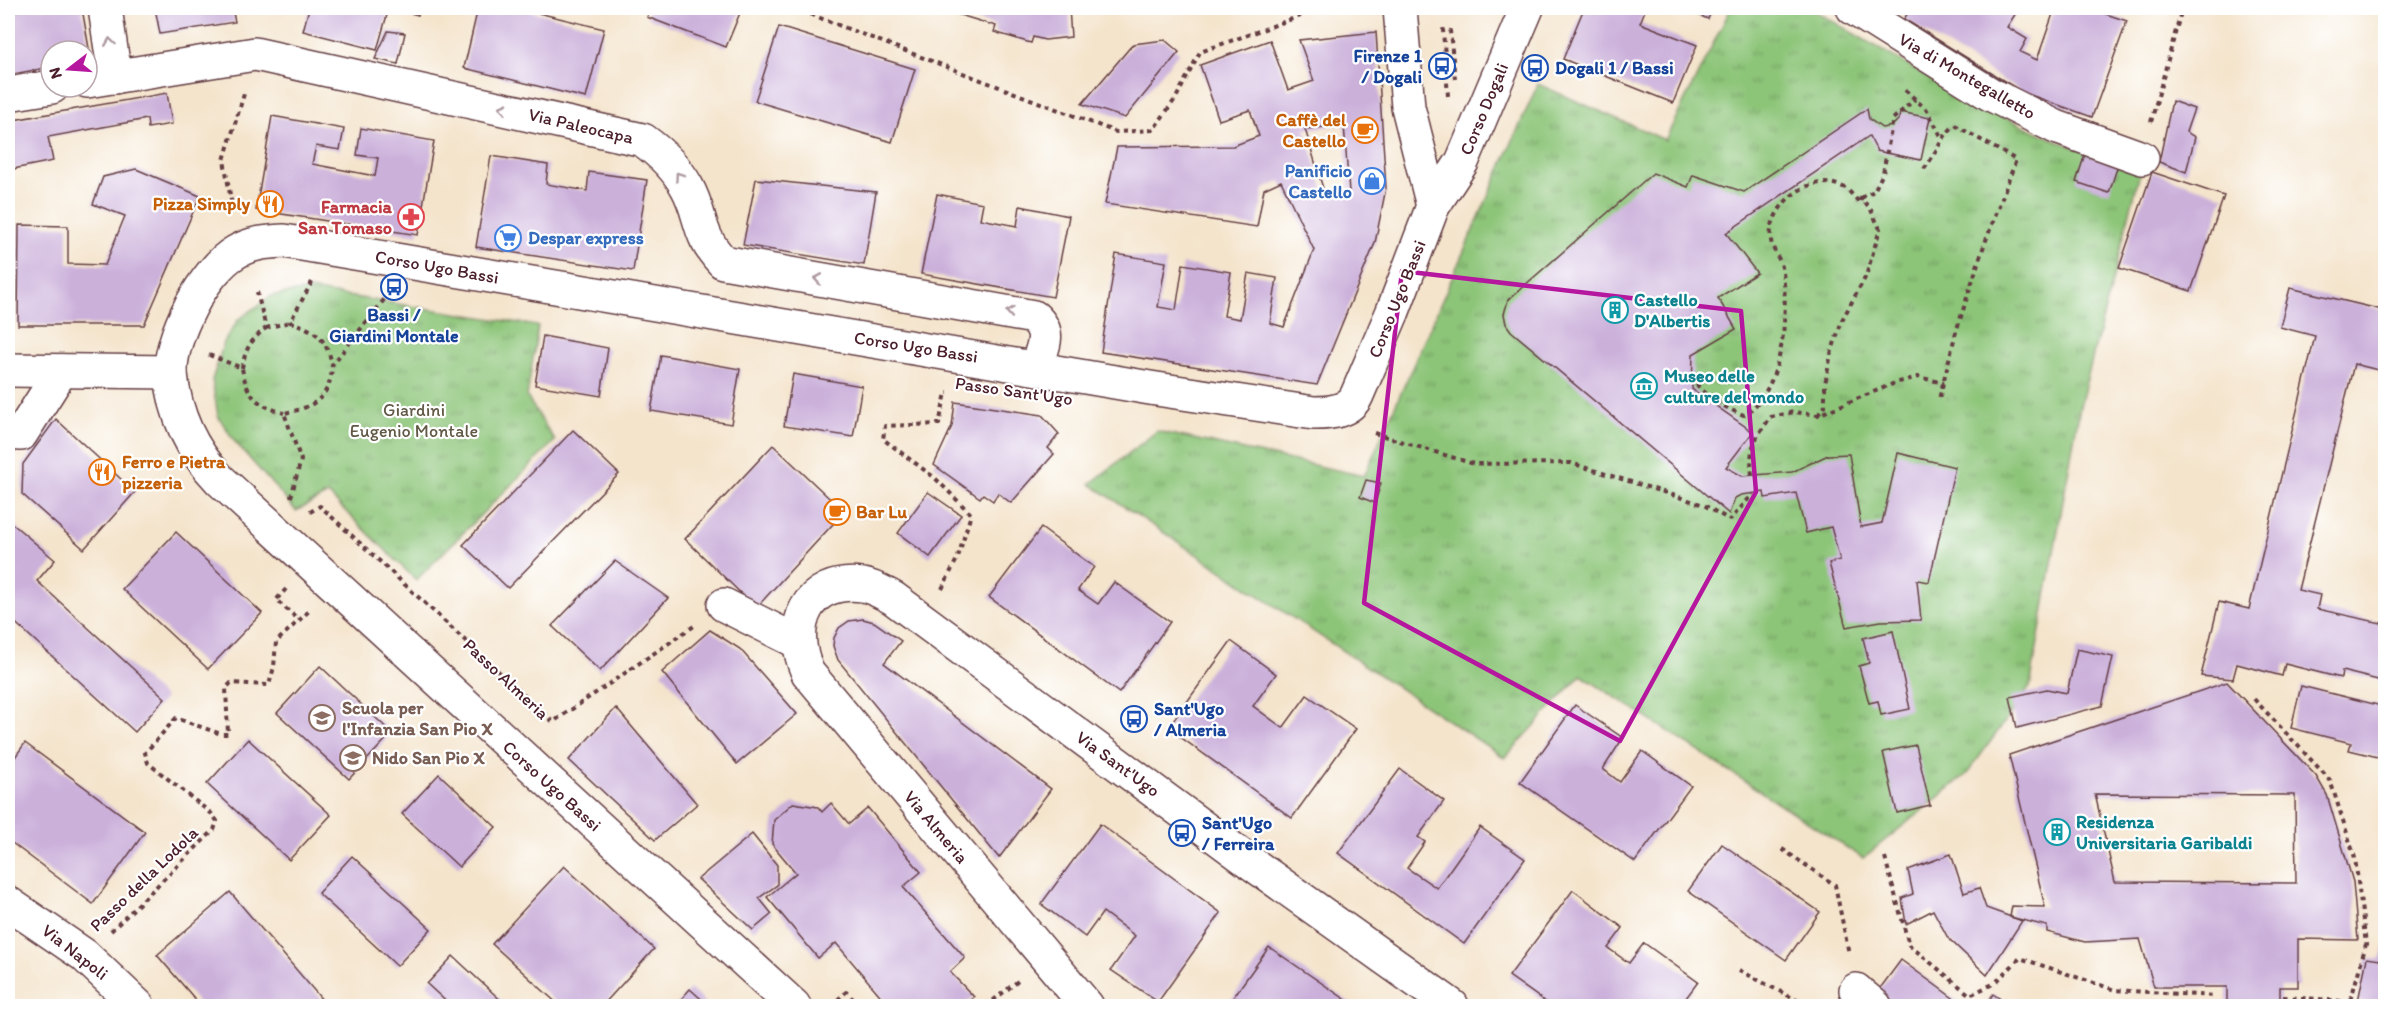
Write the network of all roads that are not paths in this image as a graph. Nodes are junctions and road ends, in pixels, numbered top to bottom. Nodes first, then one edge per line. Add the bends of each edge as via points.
1 (105, 8) edge
2 (1400, 8) edge
3 (1527, 8) edge
4 (1853, 8) edge
5 (101, 79) edge
6 (39, 89) edge
7 (8, 94) edge
8 (2142, 158) road end
9 (1433, 206) junction
10 (1036, 367) junction
11 (8, 370) edge
12 (61, 371) junction
13 (171, 372) junction
14 (8, 433) edge
15 (724, 606) road end
16 (798, 642) junction
17 (8, 903) edge
18 (120, 1001) edge
19 (794, 1006) edge
20 (1087, 1006) edge
21 (1452, 1006) edge

5 -> 1 street, Via Paleocapa
2 - 9 street via 1408,107
3 - 9 street, Corso Dogali via 1462,162
4 - 8 street, Via di Montegalletto via 1990,94 2056,127
10 -> 5 street, Via Paleocapa via 1045,333 1034,316 723,262 704,237 688,188 668,160 643,140 255,54
6 - 7 street
9 - 10 street, Corso Ugo Bassi via 1358,395 1343,409 1314,413
10 - 13 street, Corso Ugo Bassi via 284,241 248,246 213,273 185,317
11 - 12 street
12 - 13 street
12 - 14 street via 21,434
13 - 19 street, Corso Ugo Bassi via 187,436 220,480
15 - 16 street
16 - 20 street, Via Almeria via 803,664 814,682
16 - 21 street, Via Sant'Ugo via 803,614 826,590 864,585 893,598
17 - 18 street, Via Napoli via 84,955

